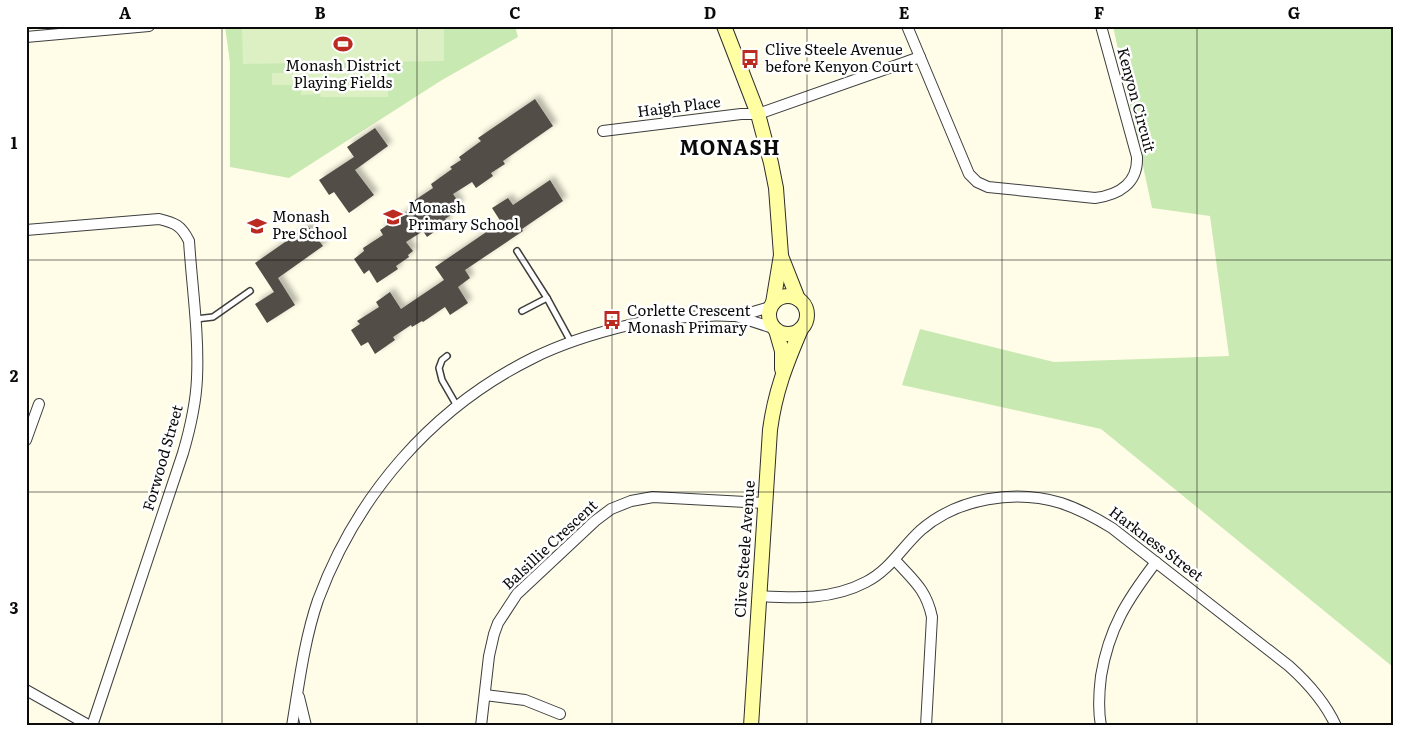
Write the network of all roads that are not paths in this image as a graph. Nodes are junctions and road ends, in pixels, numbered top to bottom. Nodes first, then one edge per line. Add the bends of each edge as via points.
1 (149, 26) edge
2 (724, 26) edge
3 (907, 26) edge
4 (1101, 26) edge
5 (26, 37) edge
6 (920, 57) junction
7 (758, 114) junction
8 (603, 131) dead end
9 (26, 230) edge
10 (517, 251) dead end
11 (781, 255) junction
12 (250, 291) dead end
13 (547, 298) junction
14 (798, 299) junction
15 (772, 305) junction
16 (522, 311) dead end
17 (735, 316) junction
18 (195, 319) junction
19 (774, 329) junction
20 (801, 329) junction
21 (571, 342) junction
22 (447, 356) dead end
23 (782, 375) junction
24 (39, 404) dead end
25 (457, 406) junction
26 (26, 440) edge
27 (765, 503) junction
28 (895, 560) junction
29 (1156, 562) junction
30 (759, 596) junction
31 (26, 690) edge
32 (298, 691) junction
33 (485, 695) junction
34 (560, 714) dead end
35 (91, 726) edge
36 (292, 726) edge
37 (306, 726) edge
38 (481, 726) edge
39 (751, 726) edge
40 (926, 726) edge
41 (1101, 726) edge
42 (1336, 726) edge

1 - 5 street
2 - 7 street
3 - 6 street, Kenyon Circuit
4 - 6 street, Kenyon Circuit via 1137,157 1133,177 1122,190 1109,196 1095,198 988,187 977,182 963,165
6 - 7 street
7 - 8 street, Haigh Place
7 - 11 street via 776,188
9 - 18 street, Forwood Street via 159,219 172,222 184,230 189,241
10 - 13 lane
11 - 14 street
11 - 15 street
12 - 18 lane via 213,317
13 - 16 lane
13 - 21 lane
14 - 15 street via 782,297
14 - 20 street via 807,313
15 - 17 street
15 - 19 street via 769,320
17 - 19 street
17 - 21 street via 631,324
18 - 35 street, Forwood Street via 197,379 193,417
19 - 20 street via 792,334
19 - 23 street, Clive Steele Avenue via 782,351
20 - 23 street, Clive Steele Avenue
21 - 25 street via 497,378
22 - 25 lane via 439,368
23 - 27 street, Clive Steele Avenue via 770,424
24 - 26 street
25 - 32 street via 431,428 383,480 358,516 338,552 313,618
27 - 30 street, Clive Steele Avenue
27 - 33 street, Balsillie Crescent via 653,497 611,509 509,603 494,634
28 - 29 street, Harkness Street via 920,532 951,510 991,499 1019,497 1054,502 1088,514
28 - 30 street, Harkness Street via 867,582 845,591 820,597
28 - 40 street via 921,588 929,602 932,617
29 - 41 street via 1122,611 1109,639 1100,684
29 - 42 street, Harkness Street via 1301,676
30 - 39 street, Clive Steele Avenue
31 - 35 street
32 - 36 street
32 - 37 street
33 - 34 street via 525,700
33 - 38 street, Balsillie Crescent

